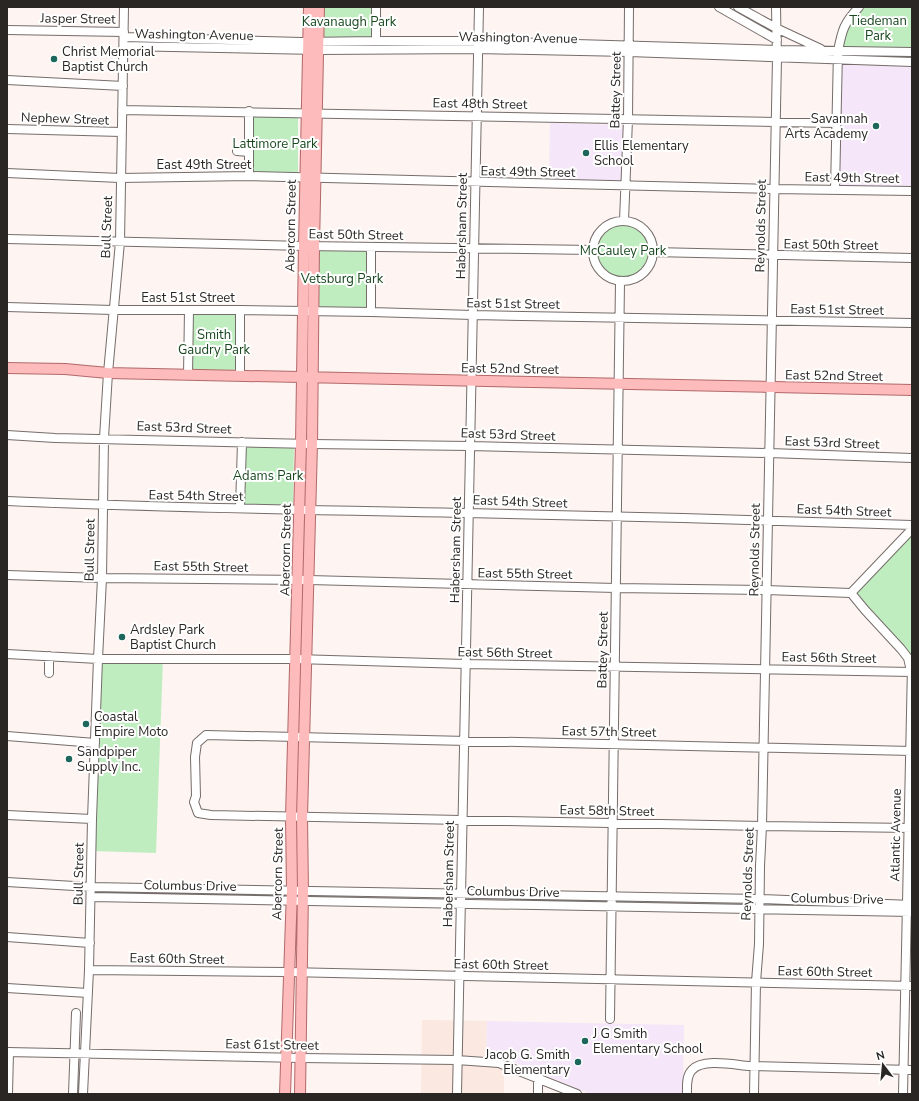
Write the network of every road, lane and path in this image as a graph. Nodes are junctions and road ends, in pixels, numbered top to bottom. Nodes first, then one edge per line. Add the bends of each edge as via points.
1 (124, 7) edge
2 (309, 7) edge
3 (319, 7) edge
4 (376, 7) edge
5 (479, 7) edge
6 (629, 7) edge
7 (719, 7) edge
8 (738, 7) edge
9 (776, 7) edge
10 (859, 7) edge
11 (776, 28) junction
12 (7, 30) edge
13 (124, 34) junction
14 (776, 40) junction
15 (376, 41) junction
16 (478, 45) junction
17 (124, 46) junction
18 (308, 46) junction
19 (319, 46) junction
20 (628, 49) junction
21 (824, 50) junction
22 (912, 52) edge
23 (777, 54) junction
24 (838, 55) junction
25 (912, 62) edge
26 (7, 80) edge
27 (123, 86) junction
28 (122, 110) junction
29 (249, 111) junction
30 (306, 112) junction
31 (317, 113) junction
32 (477, 116) junction
33 (628, 119) junction
34 (774, 121) junction
35 (837, 123) junction
36 (7, 129) edge
37 (121, 132) junction
38 (237, 152) dead end
39 (249, 152) junction
40 (7, 173) edge
41 (249, 176) junction
42 (120, 178) junction
43 (310, 179) junction
44 (475, 182) junction
45 (625, 186) junction
46 (773, 190) junction
47 (835, 190) junction
48 (912, 191) edge
49 (624, 221) junction
50 (7, 239) edge
51 (120, 242) junction
52 (304, 246) junction
53 (314, 246) junction
54 (371, 247) junction
55 (474, 248) junction
56 (592, 250) junction
57 (653, 252) junction
58 (772, 255) junction
59 (912, 258) edge
60 (620, 282) junction
61 (7, 308) edge
62 (113, 310) junction
63 (190, 310) junction
64 (240, 310) junction
65 (303, 312) junction
66 (313, 312) junction
67 (371, 312) junction
68 (473, 315) junction
69 (620, 318) junction
70 (771, 321) junction
71 (912, 323) edge
72 (7, 368) edge
73 (108, 373) junction
74 (188, 375) junction
75 (240, 375) junction
76 (307, 378) junction
77 (471, 382) junction
78 (619, 384) junction
79 (770, 387) junction
80 (912, 390) edge
81 (7, 435) edge
82 (104, 438) junction
83 (242, 442) junction
84 (306, 444) junction
85 (470, 446) junction
86 (618, 450) junction
87 (768, 453) junction
88 (912, 458) edge
89 (7, 501) edge
90 (103, 506) junction
91 (240, 508) junction
92 (304, 510) junction
93 (468, 513) junction
94 (617, 517) junction
95 (768, 520) junction
96 (912, 525) edge
97 (912, 529) edge
98 (7, 575) edge
99 (102, 578) junction
100 (303, 580) junction
101 (467, 585) junction
102 (616, 588) junction
103 (766, 590) junction
104 (851, 594) junction
105 (7, 654) edge
106 (49, 656) junction
107 (98, 659) junction
108 (296, 660) junction
109 (307, 660) junction
110 (465, 664) junction
111 (615, 667) junction
112 (764, 669) junction
113 (912, 670) edge
114 (49, 673) dead end
115 (7, 736) edge
116 (300, 738) junction
117 (464, 742) junction
118 (94, 743) junction
119 (614, 745) junction
120 (763, 747) junction
121 (911, 751) edge
122 (7, 815) edge
123 (297, 817) junction
124 (92, 819) junction
125 (462, 820) junction
126 (613, 823) junction
127 (762, 826) junction
128 (910, 828) edge
129 (7, 882) edge
130 (91, 887) junction
131 (460, 894) junction
132 (291, 895) junction
133 (303, 895) junction
134 (90, 897) junction
135 (759, 899) junction
136 (612, 902) junction
137 (460, 903) junction
138 (909, 908) edge
139 (759, 910) junction
140 (7, 937) edge
141 (90, 943) junction
142 (89, 970) junction
143 (288, 972) junction
144 (301, 973) junction
145 (459, 976) junction
146 (611, 980) junction
147 (756, 982) junction
148 (908, 986) edge
149 (7, 988) edge
150 (88, 993) junction
151 (76, 1013) dead end
152 (610, 1019) dead end
153 (8, 1052) edge
154 (74, 1054) junction
155 (86, 1054) junction
156 (285, 1057) junction
157 (301, 1058) junction
158 (457, 1060) junction
159 (755, 1065) junction
160 (903, 1070) junction
161 (912, 1070) edge
162 (538, 1078) junction
163 (573, 1093) edge
164 (8, 1094) edge
165 (73, 1094) edge
166 (83, 1094) edge
167 (285, 1094) edge
168 (300, 1094) edge
169 (457, 1094) edge
170 (538, 1094) edge
171 (687, 1094) edge
172 (754, 1094) edge
173 (903, 1094) edge

1 - 13 street, Bull Street
2 - 18 main road, Abercorn Street
3 - 19 main road, Abercorn Street
4 - 15 street
5 - 16 street, Habersham Street
6 - 20 street, Battey Street
7 - 14 street
8 - 11 street
9 - 11 street, Reynolds Street
10 - 24 street via 845,24
11 - 14 street, Reynolds Street
11 - 21 street
12 - 13 street, Jasper Street
13 - 17 street, Bull Street
13 - 18 street, Washington Avenue
14 - 23 street, Reynolds Street
15 - 16 street, Washington Avenue
15 - 19 street, Washington Avenue
16 - 19 street, Washington Avenue
16 - 20 street, Washington Avenue
16 - 32 street, Habersham Street
17 - 18 street, Washington Avenue
17 - 27 street, Bull Street
18 - 19 street, Washington Avenue
18 - 30 main road, Abercorn Street
19 - 31 main road, Abercorn Street
20 - 23 street, Washington Avenue
20 - 33 street, Battey Street
21 - 23 street, Washington Avenue
21 - 24 street, Washington Avenue
22 - 24 street, Washington Avenue
23 - 24 street, Washington Avenue
23 - 34 street, Reynolds Street
24 - 25 street, Washington Avenue
24 - 35 street
26 - 27 street
27 - 28 street, Bull Street
28 - 29 street, East 48th Street
28 - 37 street, Bull Street
29 - 30 street, East 48th Street
29 - 39 street
30 - 31 street, East 48th Street
30 - 43 main road, Abercorn Street
31 - 32 street, East 48th Street
31 - 43 main road, Abercorn Street
32 - 33 street, East 48th Street
32 - 44 street, Habersham Street
33 - 34 street, East 48th Street
33 - 45 street, Battey Street
34 - 35 street, East 48th Street
34 - 46 street, Reynolds Street
35 - 47 street
36 - 37 street, Nephew Street
37 - 42 street, Bull Street
38 - 39 street
39 - 41 street
40 - 42 street, East 49th Street
41 - 42 street, East 49th Street
41 - 43 street, East 49th Street
42 - 51 street, Bull Street
43 - 44 street, East 49th Street
43 - 52 main road, Abercorn Street
43 - 53 main road, Abercorn Street
44 - 45 street, East 49th Street
44 - 55 street, Habersham Street
45 - 46 street, East 49th Street
45 - 49 street, Battey Street
46 - 47 street, East 49th Street
46 - 58 street, Reynolds Street
47 - 48 street, East 49th Street
49 - 56 street via 609,224 602,229
49 - 57 street via 644,230 649,236
50 - 51 street, East 50th Street
51 - 52 street, East 50th Street
51 - 62 street, Bull Street
52 - 53 street, East 50th Street
52 - 65 main road, Abercorn Street
53 - 54 street, East 50th Street
53 - 66 main road, Abercorn Street
54 - 55 street, East 50th Street
54 - 67 street
55 - 56 street, East 50th Street
55 - 68 street, Habersham Street
56 - 60 street via 595,264 600,271 612,280
57 - 58 street, East 50th Street
57 - 60 street via 652,262 642,275
58 - 59 street, East 50th Street
58 - 70 street, Reynolds Street
60 - 69 street, Battey Street
61 - 62 street, East 51st Street
62 - 63 street, East 51st Street
62 - 73 street, Bull Street
63 - 64 street, East 51st Street
63 - 74 street
64 - 65 street, East 51st Street
64 - 75 street
65 - 66 street, East 51st Street
65 - 76 main road, Abercorn Street
66 - 67 street, East 51st Street
66 - 76 main road, Abercorn Street
67 - 68 street, East 51st Street
68 - 69 street, East 51st Street
68 - 77 street, Habersham Street
69 - 70 street, East 51st Street
69 - 78 street, Battey Street
70 - 71 street, East 51st Street
70 - 79 street, Reynolds Street
72 - 73 main road, East 52nd Street
73 - 74 main road, East 52nd Street
73 - 82 street, Bull Street
74 - 75 main road, East 52nd Street
75 - 76 main road, East 52nd Street
76 - 77 main road, East 52nd Street
76 - 84 main road, Abercorn Street
77 - 78 main road, East 52nd Street
77 - 85 street, Habersham Street
78 - 79 main road, East 52nd Street
78 - 86 street, Battey Street
79 - 80 main road, East 52nd Street
79 - 87 street, Reynolds Street
81 - 82 street, East 53rd Street
82 - 83 street, East 53rd Street
82 - 90 street, Bull Street
83 - 84 street, East 53rd Street
83 - 91 street
84 - 85 street, East 53rd Street
84 - 92 main road, Abercorn Street
85 - 86 street, East 53rd Street
85 - 93 street, Habersham Street
86 - 87 street, East 53rd Street
86 - 94 street, Battey Street
87 - 88 street, East 53rd Street
87 - 95 street, Reynolds Street
89 - 90 street, East 54th Street
90 - 91 street, East 54th Street
90 - 99 street, Bull Street
91 - 92 street, East 54th Street
92 - 93 street, East 54th Street
92 - 100 main road, Abercorn Street
93 - 94 street, East 54th Street
93 - 101 street, Habersham Street
94 - 95 street, East 54th Street
94 - 102 street, Battey Street
95 - 96 street, East 54th Street
95 - 103 street, Reynolds Street
97 - 104 street
98 - 99 street, East 55th Street
99 - 100 street, East 55th Street
99 - 107 street, Bull Street
100 - 101 street, East 55th Street
100 - 108 main road, Abercorn Street
100 - 109 main road, Abercorn Street
101 - 102 street, East 55th Street
101 - 110 street, Habersham Street
102 - 103 street, East 55th Street
102 - 111 street, Battey Street
103 - 104 street, East 55th Street
103 - 112 street, Reynolds Street
104 - 113 street, Atlantic Avenue via 904,653
105 - 106 street, East 56th Street
106 - 107 street, East 56th Street
106 - 114 street
107 - 108 street, East 56th Street
107 - 118 street, Bull Street
108 - 109 street, East 56th Street
108 - 116 main road, Abercorn Street
109 - 110 street, East 56th Street
109 - 116 main road, Abercorn Street
110 - 111 street, East 56th Street
110 - 117 street, Habersham Street
111 - 112 street, East 56th Street
111 - 119 street, Battey Street
112 - 113 street, East 56th Street
112 - 120 street, Reynolds Street
113 - 121 street, Atlantic Avenue
115 - 118 street
116 - 117 street, East 57th Street
116 - 123 main road, Abercorn Street
116 - 123 street, East 57th Street via 206,735 197,743 195,757 194,802 198,813
117 - 119 street, East 57th Street
117 - 125 street, Habersham Street
118 - 124 street, Bull Street
119 - 120 street, East 57th Street
119 - 126 street, Battey Street
120 - 121 street, East 57th Street
120 - 127 street, Reynolds Street
121 - 128 street, Atlantic Avenue
122 - 124 street
123 - 125 street, East 58th Street
123 - 132 main road, Abercorn Street
123 - 133 main road, Abercorn Street
124 - 130 street, Bull Street
125 - 126 street, East 58th Street
125 - 131 street, Habersham Street
126 - 127 street, East 58th Street
126 - 136 street, Battey Street
127 - 128 street, East 58th Street
127 - 135 street, Reynolds Street
128 - 138 street, Atlantic Avenue
129 - 130 street, Columbus Drive
130 - 132 street, Columbus Drive
130 - 134 street, Bull Street
131 - 133 street, Columbus Drive
131 - 136 street, Columbus Drive
131 - 137 street, Habersham Street
132 - 133 street, Columbus Drive
132 - 134 street, Columbus Drive
132 - 143 main road, Abercorn Street
133 - 137 street, Columbus Drive
133 - 144 main road, Abercorn Street
134 - 141 street, Bull Street
135 - 136 street, Columbus Drive
135 - 138 street, Columbus Drive
135 - 139 street, Reynolds Street
136 - 137 street, Columbus Drive
136 - 139 street, Columbus Drive
136 - 146 street, Battey Street
137 - 145 street, Habersham Street
138 - 139 street, Columbus Drive
138 - 148 street, Atlantic Avenue
139 - 147 street, Reynolds Street
140 - 141 street
141 - 142 street, Bull Street
142 - 143 street, East 60th Street
142 - 150 street, Bull Street
143 - 144 street, East 60th Street
143 - 156 main road, Abercorn Street
144 - 145 street, East 60th Street
144 - 157 main road, Abercorn Street
145 - 146 street, East 60th Street
145 - 158 street, Habersham Street
146 - 147 street, East 60th Street
146 - 152 street, Battey Street
147 - 148 street, East 60th Street
147 - 159 street, Reynolds Street
148 - 160 street, Atlantic Avenue
149 - 150 street
150 - 155 street, Bull Street
151 - 154 street
153 - 154 street, East 61st Street
153 - 164 street
154 - 155 street, East 61st Street
154 - 165 street
155 - 156 street, East 61st Street
155 - 166 street, Bull Street
156 - 157 street, East 61st Street
156 - 167 main road, Abercorn Street
157 - 158 street, East 61st Street
157 - 168 main road, Abercorn Street
158 - 162 street, East 61st Street via 499,1063
158 - 169 street, Habersham Street
159 - 160 street
159 - 171 street via 701,1064 692,1070 688,1077
159 - 172 street, Reynolds Street
160 - 161 street
160 - 173 street, Atlantic Avenue
162 - 163 street, East 61st Street
162 - 170 street

